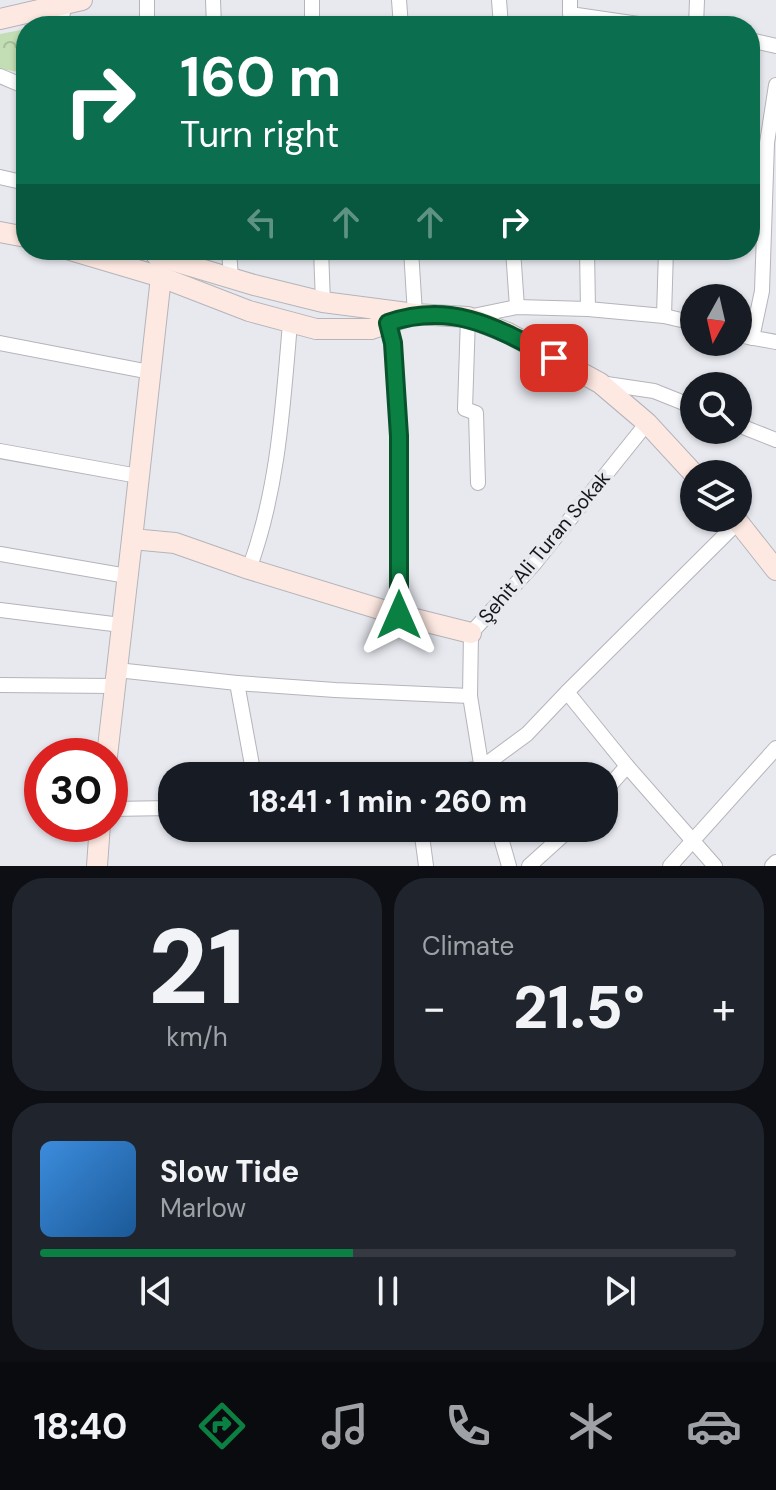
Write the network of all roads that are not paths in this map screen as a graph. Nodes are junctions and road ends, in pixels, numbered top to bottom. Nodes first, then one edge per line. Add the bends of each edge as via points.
1 (73, 2) edge
2 (0, 19) edge
3 (776, 85) edge
4 (104, 260) edge
5 (157, 260) edge
6 (177, 260) edge
7 (230, 260) edge
8 (321, 260) edge
9 (412, 260) edge
10 (514, 260) edge
11 (587, 260) edge
12 (666, 260) edge
13 (161, 277) junction
14 (231, 278) junction
15 (323, 302) junction
16 (517, 307) junction
17 (588, 309) junction
18 (415, 314) junction
19 (664, 316) junction
20 (468, 317) junction
21 (752, 317) edge
22 (680, 320) edge
23 (290, 323) junction
24 (388, 323) junction
25 (752, 337) edge
26 (776, 342) edge
27 (0, 343) edge
28 (150, 372) junction
29 (600, 383) junction
30 (680, 401) edge
31 (647, 423) junction
32 (752, 431) edge
33 (776, 440) edge
34 (0, 451) edge
35 (681, 460) edge
36 (138, 476) junction
37 (478, 483) dead end
38 (724, 532) edge
39 (746, 532) edge
40 (132, 539) junction
41 (0, 554) edge
42 (249, 569) junction
43 (776, 570) edge
44 (127, 576) junction
45 (0, 610) edge
46 (399, 615) junction
47 (121, 625) junction
48 (471, 633) junction
49 (115, 678) junction
50 (237, 683) junction
51 (0, 685) edge
52 (567, 692) junction
53 (470, 696) junction
54 (109, 738) edge
55 (776, 748) edge
56 (251, 762) edge
57 (480, 762) edge
58 (494, 762) edge
59 (627, 766) junction
60 (618, 776) edge
61 (158, 808) edge
62 (128, 809) edge
63 (693, 840) junction
64 (99, 842) edge
65 (423, 842) edge
66 (502, 842) edge
67 (556, 842) edge
68 (97, 866) edge
69 (426, 866) edge
70 (509, 866) edge
71 (529, 866) edge
72 (670, 866) edge
73 (715, 866) edge

1 - 2 street
3 - 21 street via 767,143 762,291
4 - 13 street
5 - 13 street
6 - 14 street
7 - 14 street
8 - 15 street
9 - 18 street
10 - 16 street
11 - 17 street
12 - 19 street
13 - 23 street
13 - 28 street
14 - 15 street
15 - 18 street
16 - 17 street
16 - 20 street
17 - 19 street
18 - 20 street
18 - 24 street
19 - 22 street
20 - 29 street
20 - 37 street via 465,409 476,413
23 - 24 street via 316,329 371,329
23 - 42 street via 264,530
24 - 46 street via 399,436
25 - 26 street
27 - 28 street
28 - 36 street
29 - 30 street via 654,391
29 - 31 street
31 - 35 street
31 - 48 street, Şehit Ali Turan Sokak
32 - 33 street
34 - 36 street
36 - 40 street
38 - 52 street
39 - 43 street
40 - 42 street via 175,543
40 - 44 street
41 - 44 street
42 - 46 street
44 - 47 street
45 - 47 street
46 - 48 street
47 - 49 street
48 - 53 street, Şehit Ali Turan Sokak
49 - 50 street
49 - 51 street
49 - 54 street
50 - 53 street
50 - 56 street
52 - 58 street
52 - 59 street
53 - 57 street, Şehit Ali Turan Sokak
55 - 63 street
59 - 60 street
59 - 63 street
61 - 62 street
63 - 72 street
63 - 73 street
64 - 68 street
65 - 69 street
66 - 70 street
67 - 71 street

